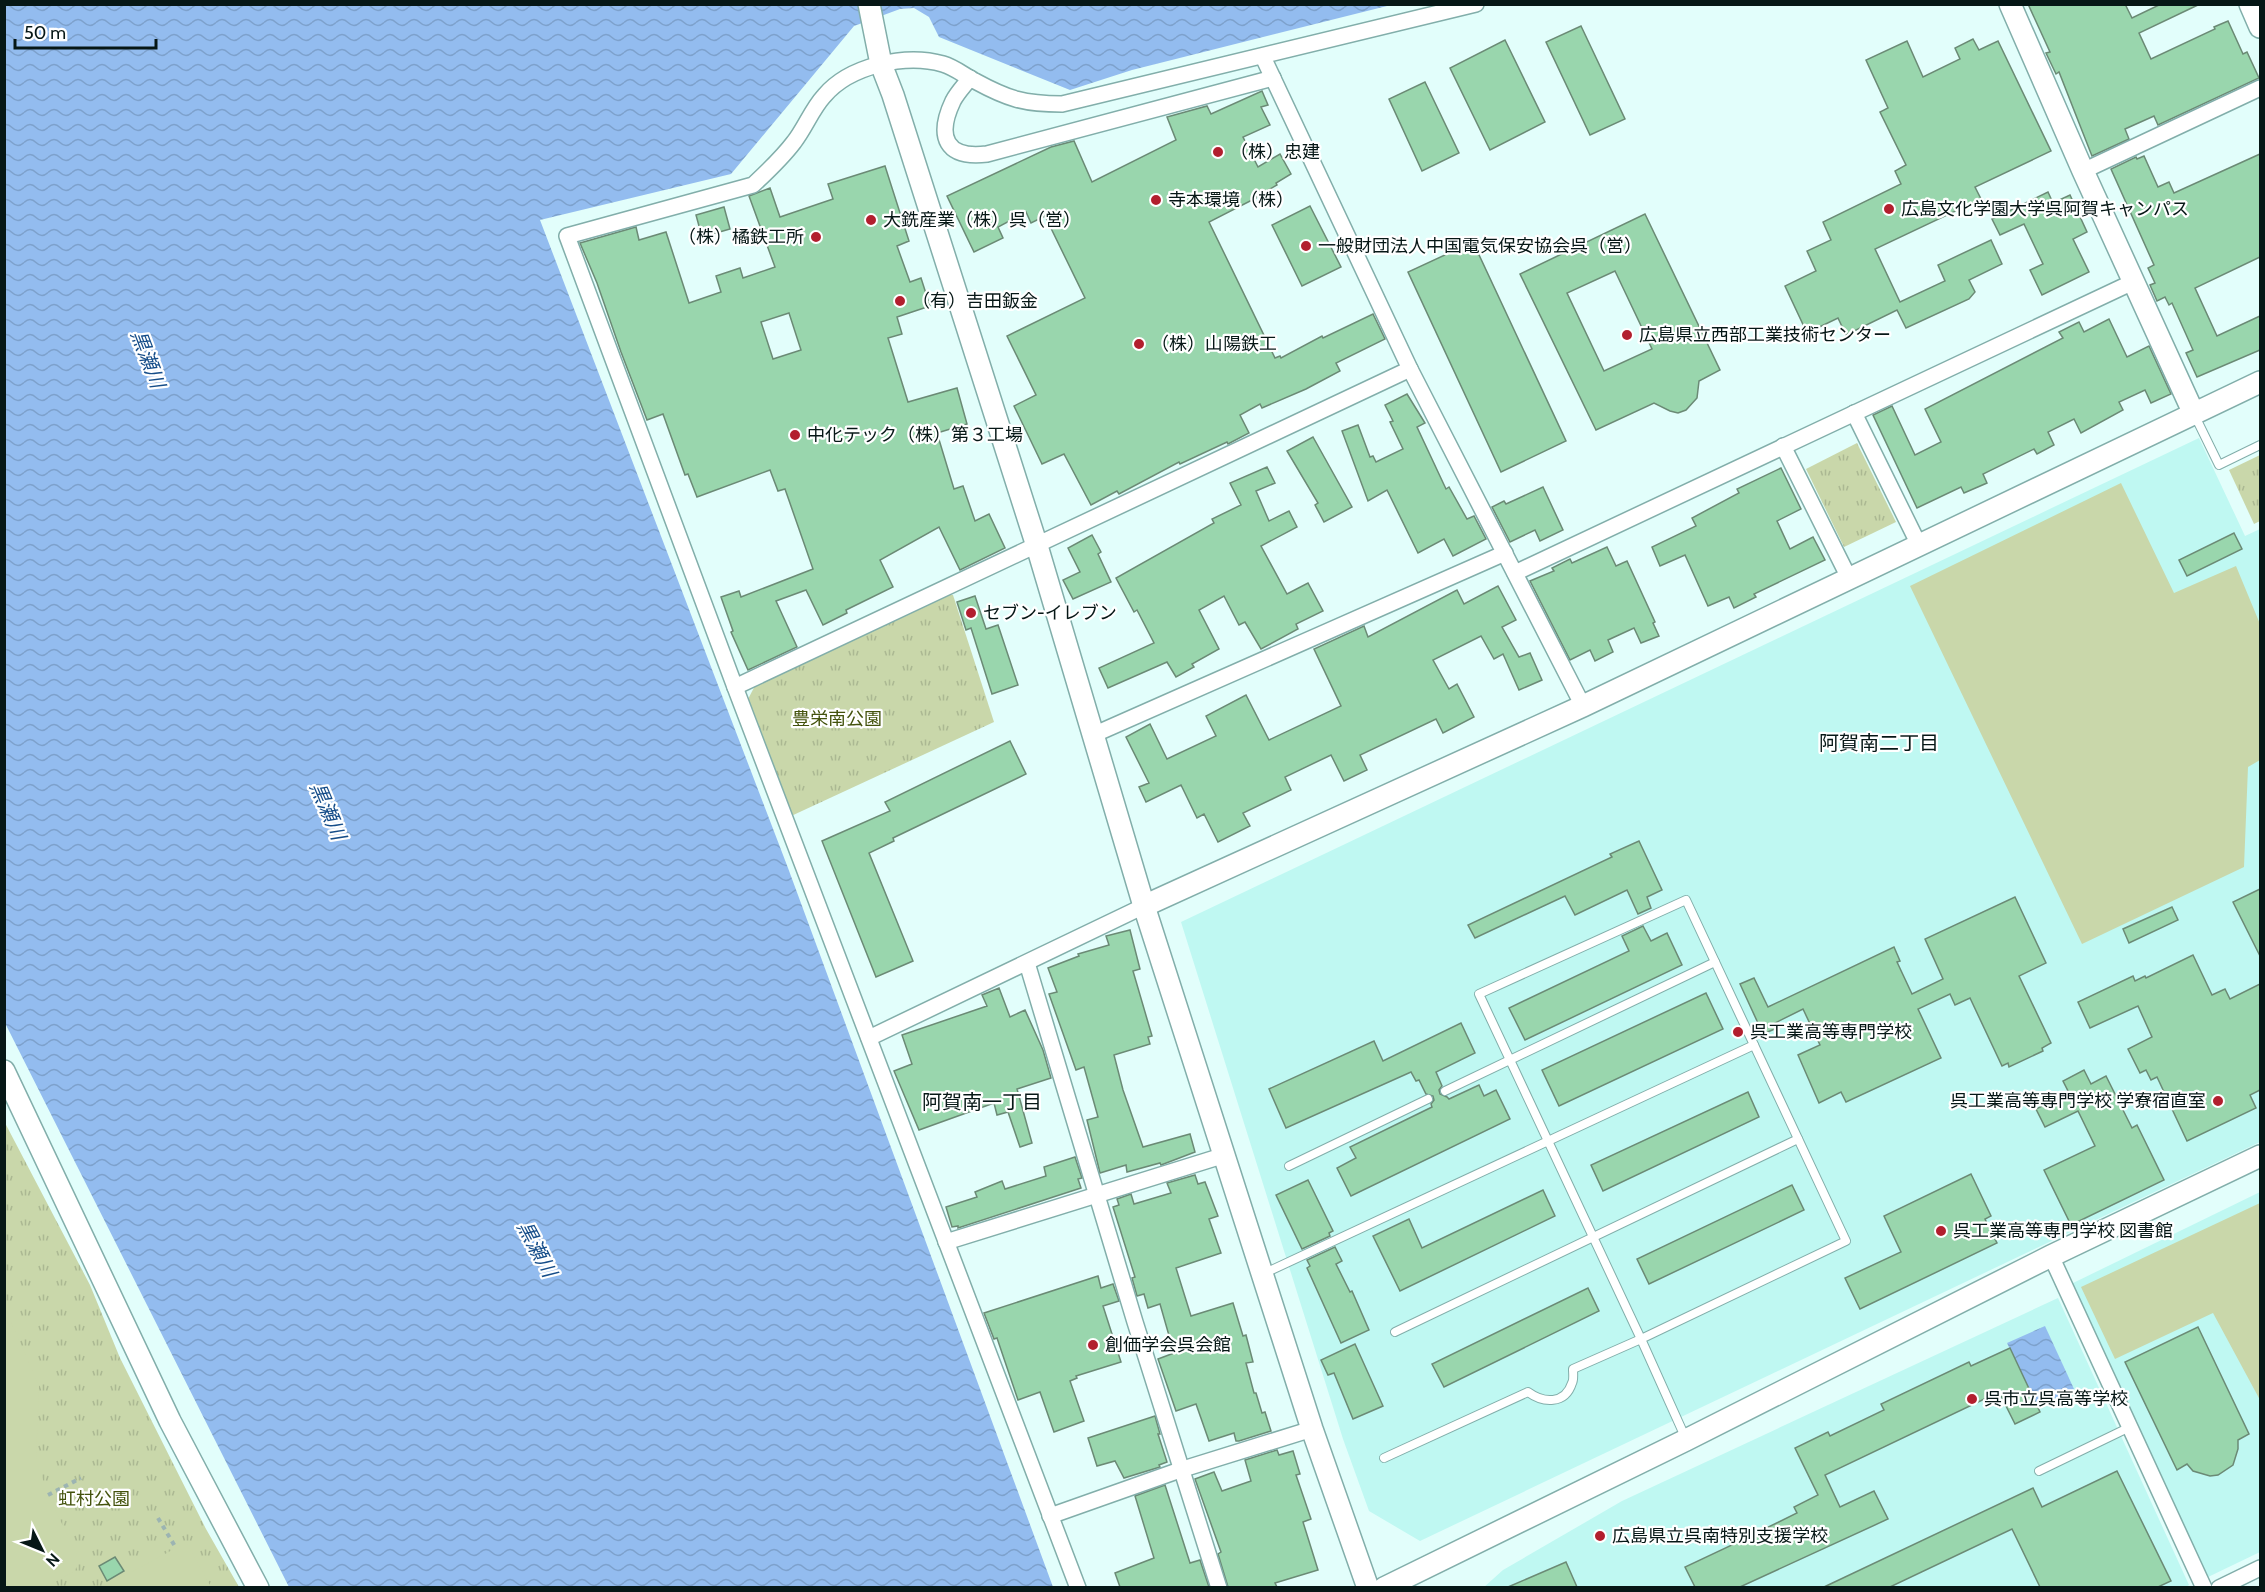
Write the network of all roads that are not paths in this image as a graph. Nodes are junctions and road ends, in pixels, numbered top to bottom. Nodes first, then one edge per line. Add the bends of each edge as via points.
1 (869, 4) edge
2 (1476, 4) edge
3 (2010, 4) edge
4 (2250, 4) edge
5 (2260, 27) edge
6 (1263, 57) junction
7 (881, 64) junction
8 (970, 78) junction
9 (1273, 78) junction
10 (2260, 88) edge
11 (2083, 171) junction
12 (2133, 282) junction
13 (1410, 369) junction
14 (2260, 382) edge
15 (1854, 413) junction
16 (2194, 414) junction
17 (2260, 445) edge
18 (1783, 446) junction
19 (1919, 545) junction
20 (1037, 546) junction
21 (1505, 553) junction
22 (1515, 573) junction
23 (1849, 578) junction
24 (735, 687) junction
25 (1583, 706) junction
26 (1093, 735) junction
27 (1144, 906) junction
28 (1715, 962) junction
29 (1027, 963) junction
30 (869, 1038) junction
31 (1754, 1045) junction
32 (1510, 1060) junction
33 (4, 1071) edge
34 (1445, 1091) dead end
35 (1428, 1099) dead end
36 (1798, 1139) junction
37 (1548, 1142) junction
38 (1224, 1155) junction
39 (2260, 1156) edge
40 (1288, 1166) dead end
41 (1096, 1195) junction
42 (1593, 1237) junction
43 (946, 1242) junction
44 (2051, 1256) junction
45 (1263, 1274) junction
46 (1395, 1332) dead end
47 (1641, 1339) junction
48 (2130, 1427) junction
49 (1312, 1429) junction
50 (1686, 1440) junction
51 (1384, 1458) dead end
52 (1180, 1470) junction
53 (2039, 1471) dead end
54 (1050, 1516) junction
55 (2260, 1568) edge
56 (258, 1587) edge
57 (1078, 1587) edge
58 (1219, 1587) edge
59 (1368, 1587) edge
60 (1384, 1587) edge
61 (2204, 1587) edge
62 (2219, 1587) edge

1 - 7 street
2 - 6 street
3 - 11 street
4 - 5 street
6 - 8 street via 1062,104 1025,103
6 - 9 street
7 - 8 street via 943,64
7 - 20 street
7 - 24 street via 851,74 824,95 794,142 753,185 567,236
8 - 9 street via 954,99 945,128 951,147 971,156
9 - 13 street
10 - 11 street
11 - 12 street
12 - 15 street
12 - 16 street
13 - 20 street
13 - 21 street
14 - 16 street
15 - 18 street
15 - 19 street
16 - 17 lane via 2219,465
16 - 19 street
18 - 22 street
18 - 23 street
19 - 23 street
20 - 24 street
20 - 26 street
21 - 22 street
21 - 26 street
22 - 25 street
23 - 25 street
24 - 30 street
25 - 27 street
26 - 27 street
27 - 29 street
27 - 38 street
28 - 31 lane
28 - 32 lane
28 - 32 lane via 1686,900 1479,994
29 - 30 street
29 - 41 street
30 - 43 street
31 - 36 lane
31 - 37 lane
32 - 34 lane
32 - 37 lane
33 - 56 street via 170,1421
35 - 40 lane
36 - 42 lane
36 - 47 lane via 1846,1241
37 - 42 lane
37 - 45 lane
38 - 41 street
38 - 45 street
39 - 44 street
41 - 43 street
41 - 52 street
42 - 46 lane
42 - 47 lane
43 - 54 street
44 - 48 street
44 - 50 street
45 - 49 street
47 - 50 lane
47 - 51 lane via 1573,1369 1572,1384 1562,1396 1548,1402 1528,1392
48 - 53 lane
48 - 61 street
49 - 52 street
49 - 59 street
50 - 60 street
52 - 54 street
52 - 58 street
54 - 57 street
55 - 62 street

